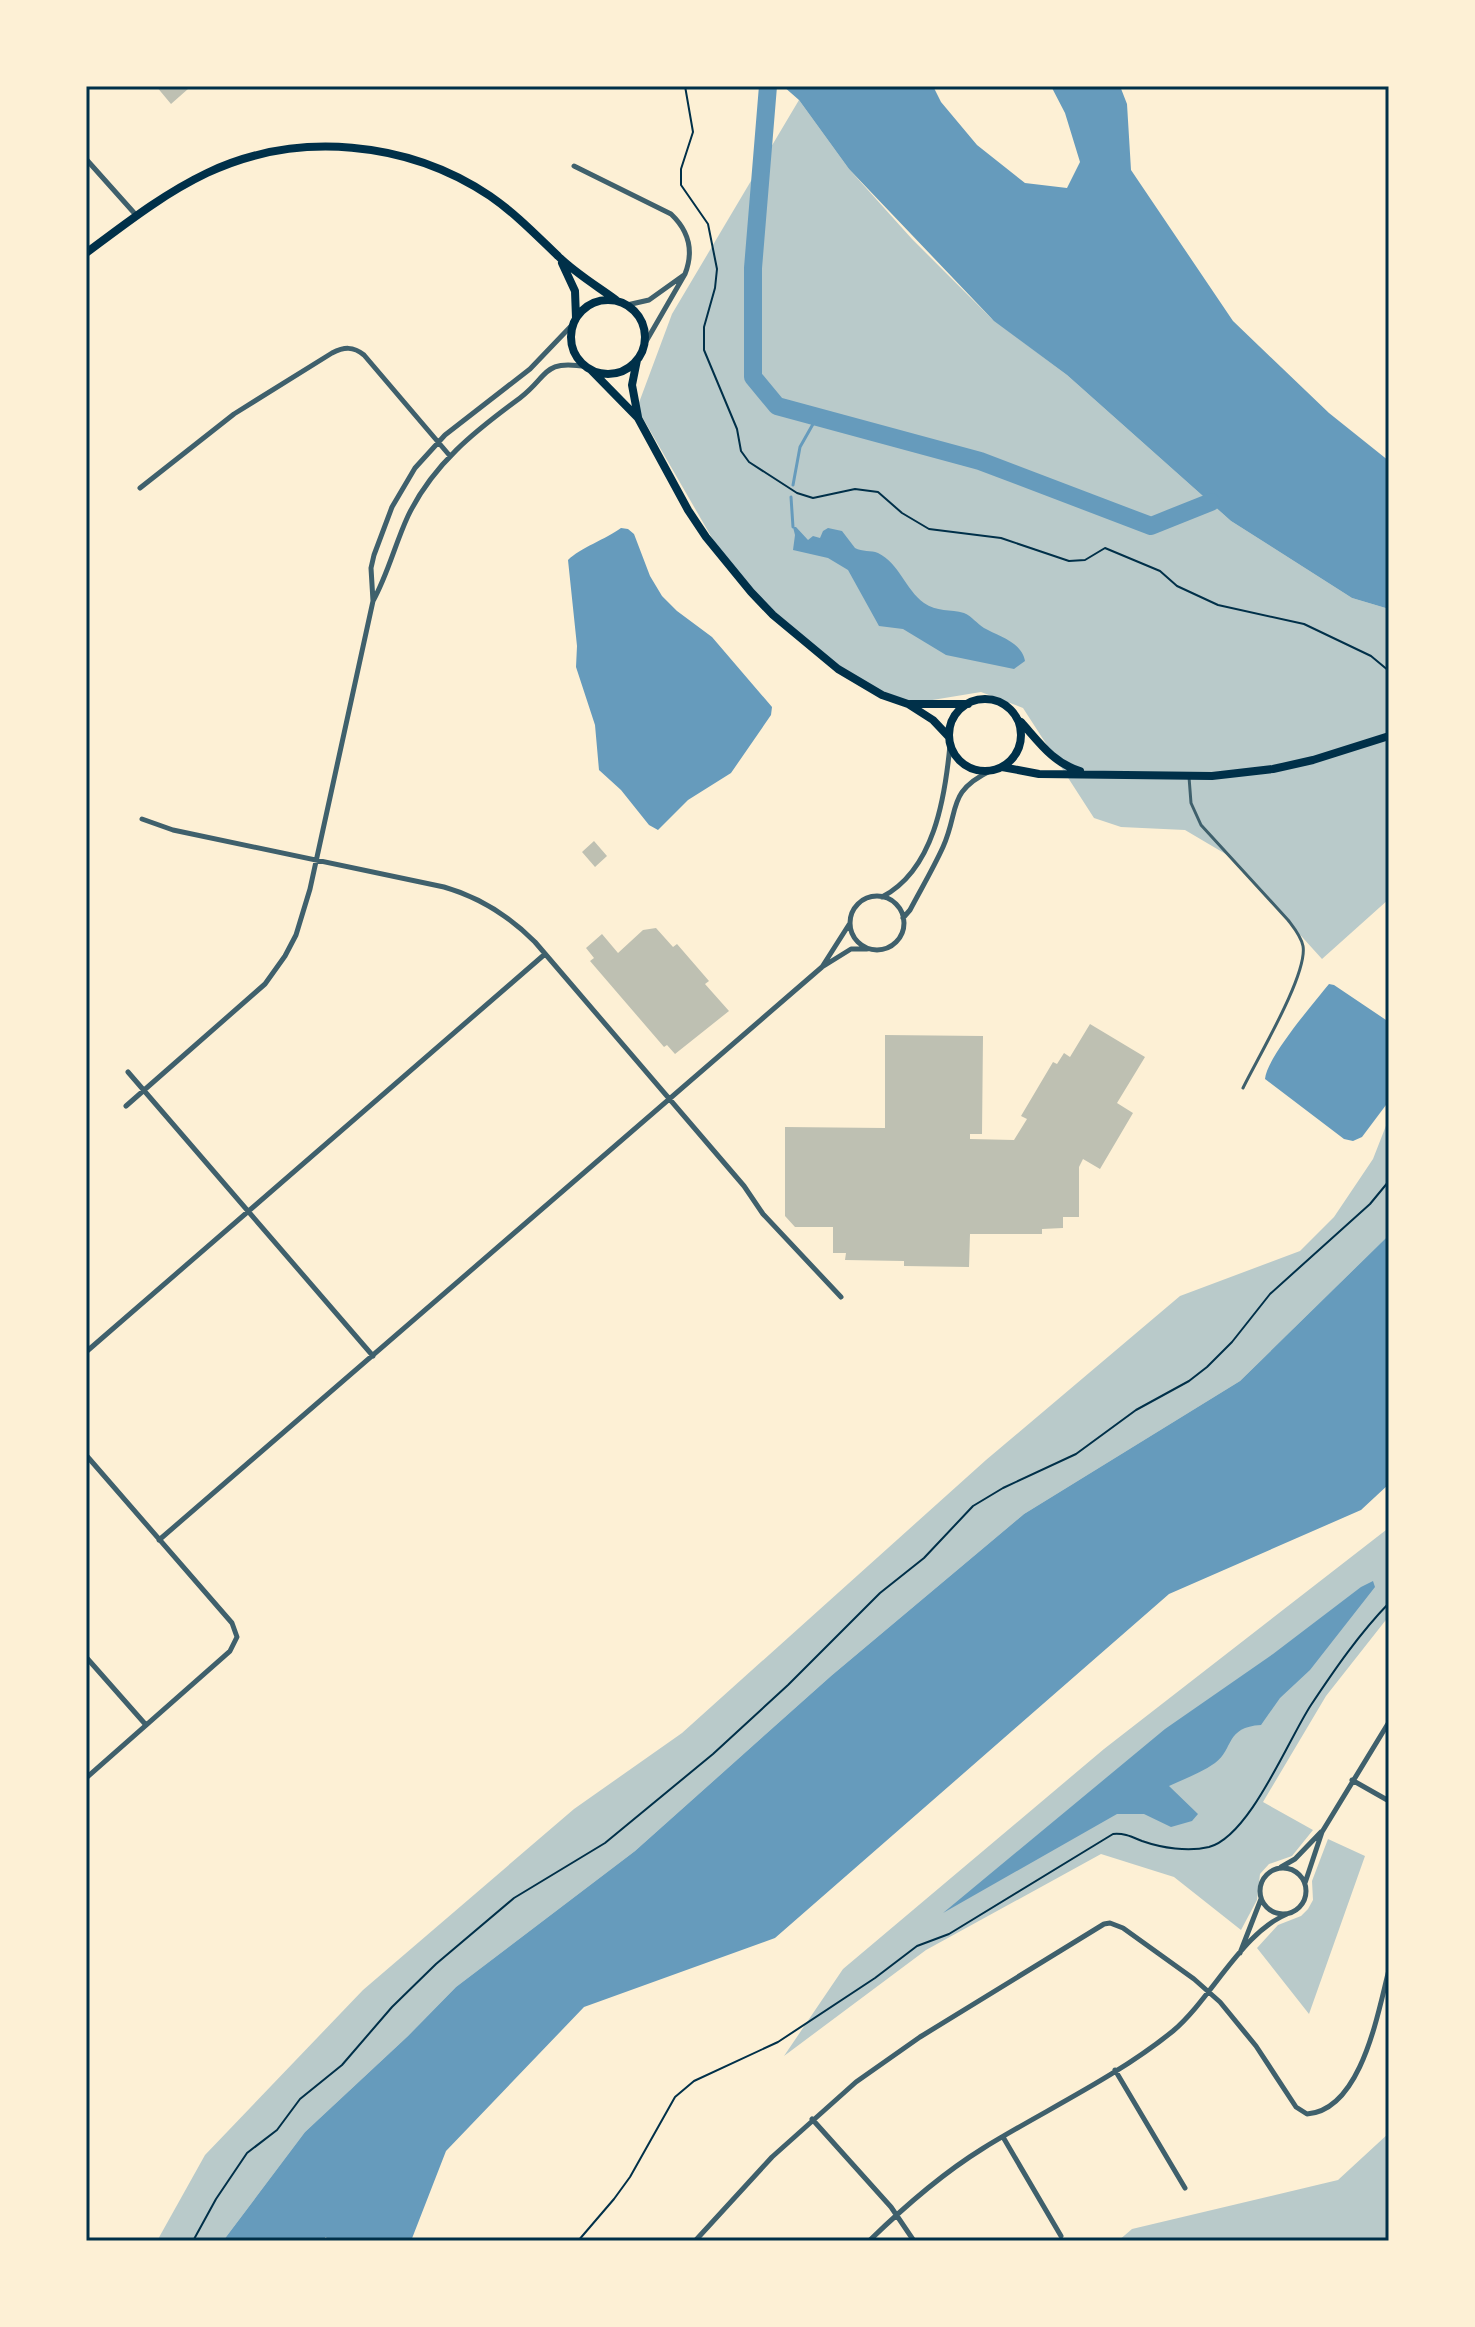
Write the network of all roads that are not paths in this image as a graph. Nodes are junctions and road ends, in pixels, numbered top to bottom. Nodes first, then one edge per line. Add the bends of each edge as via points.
1 (86, 159) edge
2 (574, 166) dead end
3 (136, 215) junction
4 (86, 253) edge
5 (560, 258) junction
6 (685, 274) junction
7 (616, 300) junction
8 (627, 305) junction
9 (575, 321) junction
10 (644, 345) junction
11 (638, 359) junction
12 (589, 368) junction
13 (638, 418) junction
14 (438, 442) junction
15 (450, 456) junction
16 (140, 488) dead end
17 (373, 601) junction
18 (908, 704) junction
19 (969, 704) junction
20 (1015, 715) junction
21 (1389, 736) edge
22 (950, 741) junction
23 (1002, 767) junction
24 (992, 770) junction
25 (1093, 775) junction
26 (1189, 777) junction
27 (142, 819) dead end
28 (316, 859) junction
29 (882, 897) junction
30 (903, 918) junction
31 (850, 922) junction
32 (868, 949) junction
33 (545, 954) junction
34 (822, 967) junction
35 (128, 1072) dead end
36 (1243, 1088) dead end
37 (143, 1090) junction
38 (671, 1100) junction
39 (126, 1106) dead end
40 (248, 1212) junction
41 (841, 1297) dead end
42 (86, 1352) edge
43 (373, 1356) junction
44 (86, 1455) edge
45 (159, 1540) junction
46 (86, 1657) edge
47 (1389, 1722) edge
48 (146, 1725) junction
49 (86, 1778) edge
50 (1352, 1780) junction
51 (1389, 1801) edge
52 (1322, 1832) junction
53 (1276, 1868) junction
54 (1305, 1883) junction
55 (1261, 1898) junction
56 (1292, 1912) junction
57 (1239, 1955) junction
58 (1389, 1970) edge
59 (1210, 1992) junction
60 (1115, 2070) junction
61 (812, 2119) junction
62 (1003, 2137) junction
63 (1185, 2188) dead end
64 (897, 2214) junction
65 (1061, 2236) dead end
66 (695, 2241) edge
67 (869, 2241) edge
68 (914, 2241) edge

1 - 3 street
2 - 6 street via 680,223 691,253
3 - 4 main road
3 - 5 main road via 236,161 303,147 374,150 431,166 477,188 520,218
5 - 7 main road
5 - 9 main road via 575,291
6 - 8 street via 649,300
6 - 10 street
7 - 8 main road
7 - 9 main road via 593,303
8 - 10 main road via 643,322
9 - 12 main road via 573,348
9 - 14 street via 530,369
10 - 11 main road
11 - 12 main road via 616,373
11 - 13 main road via 632,385
12 - 13 main road
12 - 15 street via 567,364 546,370
13 - 18 main road via 688,510 751,592 838,669
14 - 15 street
14 - 16 street via 364,355 345,348 234,414
14 - 17 street via 386,520 371,568
15 - 17 street via 409,513
17 - 28 street
18 - 19 main road
18 - 22 main road via 933,720
19 - 20 main road via 999,702
19 - 22 main road via 953,719
20 - 23 main road via 1021,727 1018,749
20 - 25 main road via 1059,761
21 - 26 main road via 1273,769
22 - 24 main road via 969,767
22 - 29 street via 928,844 902,885
23 - 24 main road
23 - 25 main road
24 - 30 street via 961,793 942,849
25 - 26 main road
26 - 36 lane via 1191,803 1201,825 1288,920 1303,945 1299,975
27 - 28 street
28 - 33 street via 468,895 507,918
28 - 37 street via 296,935 274,973
29 - 30 street via 896,904
29 - 31 street via 861,901
30 - 32 street via 894,944
31 - 32 street via 854,937
31 - 34 street
32 - 34 street via 851,949
33 - 38 street
33 - 40 street
34 - 38 street
35 - 37 street
37 - 39 street
37 - 40 street
38 - 41 street via 763,1214
38 - 43 street
40 - 42 street
40 - 43 street
43 - 45 street
44 - 45 street
45 - 48 street via 232,1623 237,1637 230,1651
46 - 48 street
47 - 50 street
48 - 49 street
50 - 51 street
50 - 52 street
52 - 53 street via 1295,1859
52 - 54 street
53 - 54 street via 1297,1872
53 - 55 street via 1261,1884
54 - 56 street via 1303,1904
55 - 56 street via 1270,1910
55 - 57 street
56 - 57 street via 1268,1924
57 - 59 street
58 - 59 street via 1362,2066 1341,2095 1311,2114 1296,2107 1248,2035
59 - 60 street via 1176,2028
59 - 61 street via 1123,1928 1104,1924 909,2044
60 - 62 street
60 - 63 street
61 - 64 street
61 - 66 street
62 - 64 street
62 - 65 street
64 - 67 street
64 - 68 street

